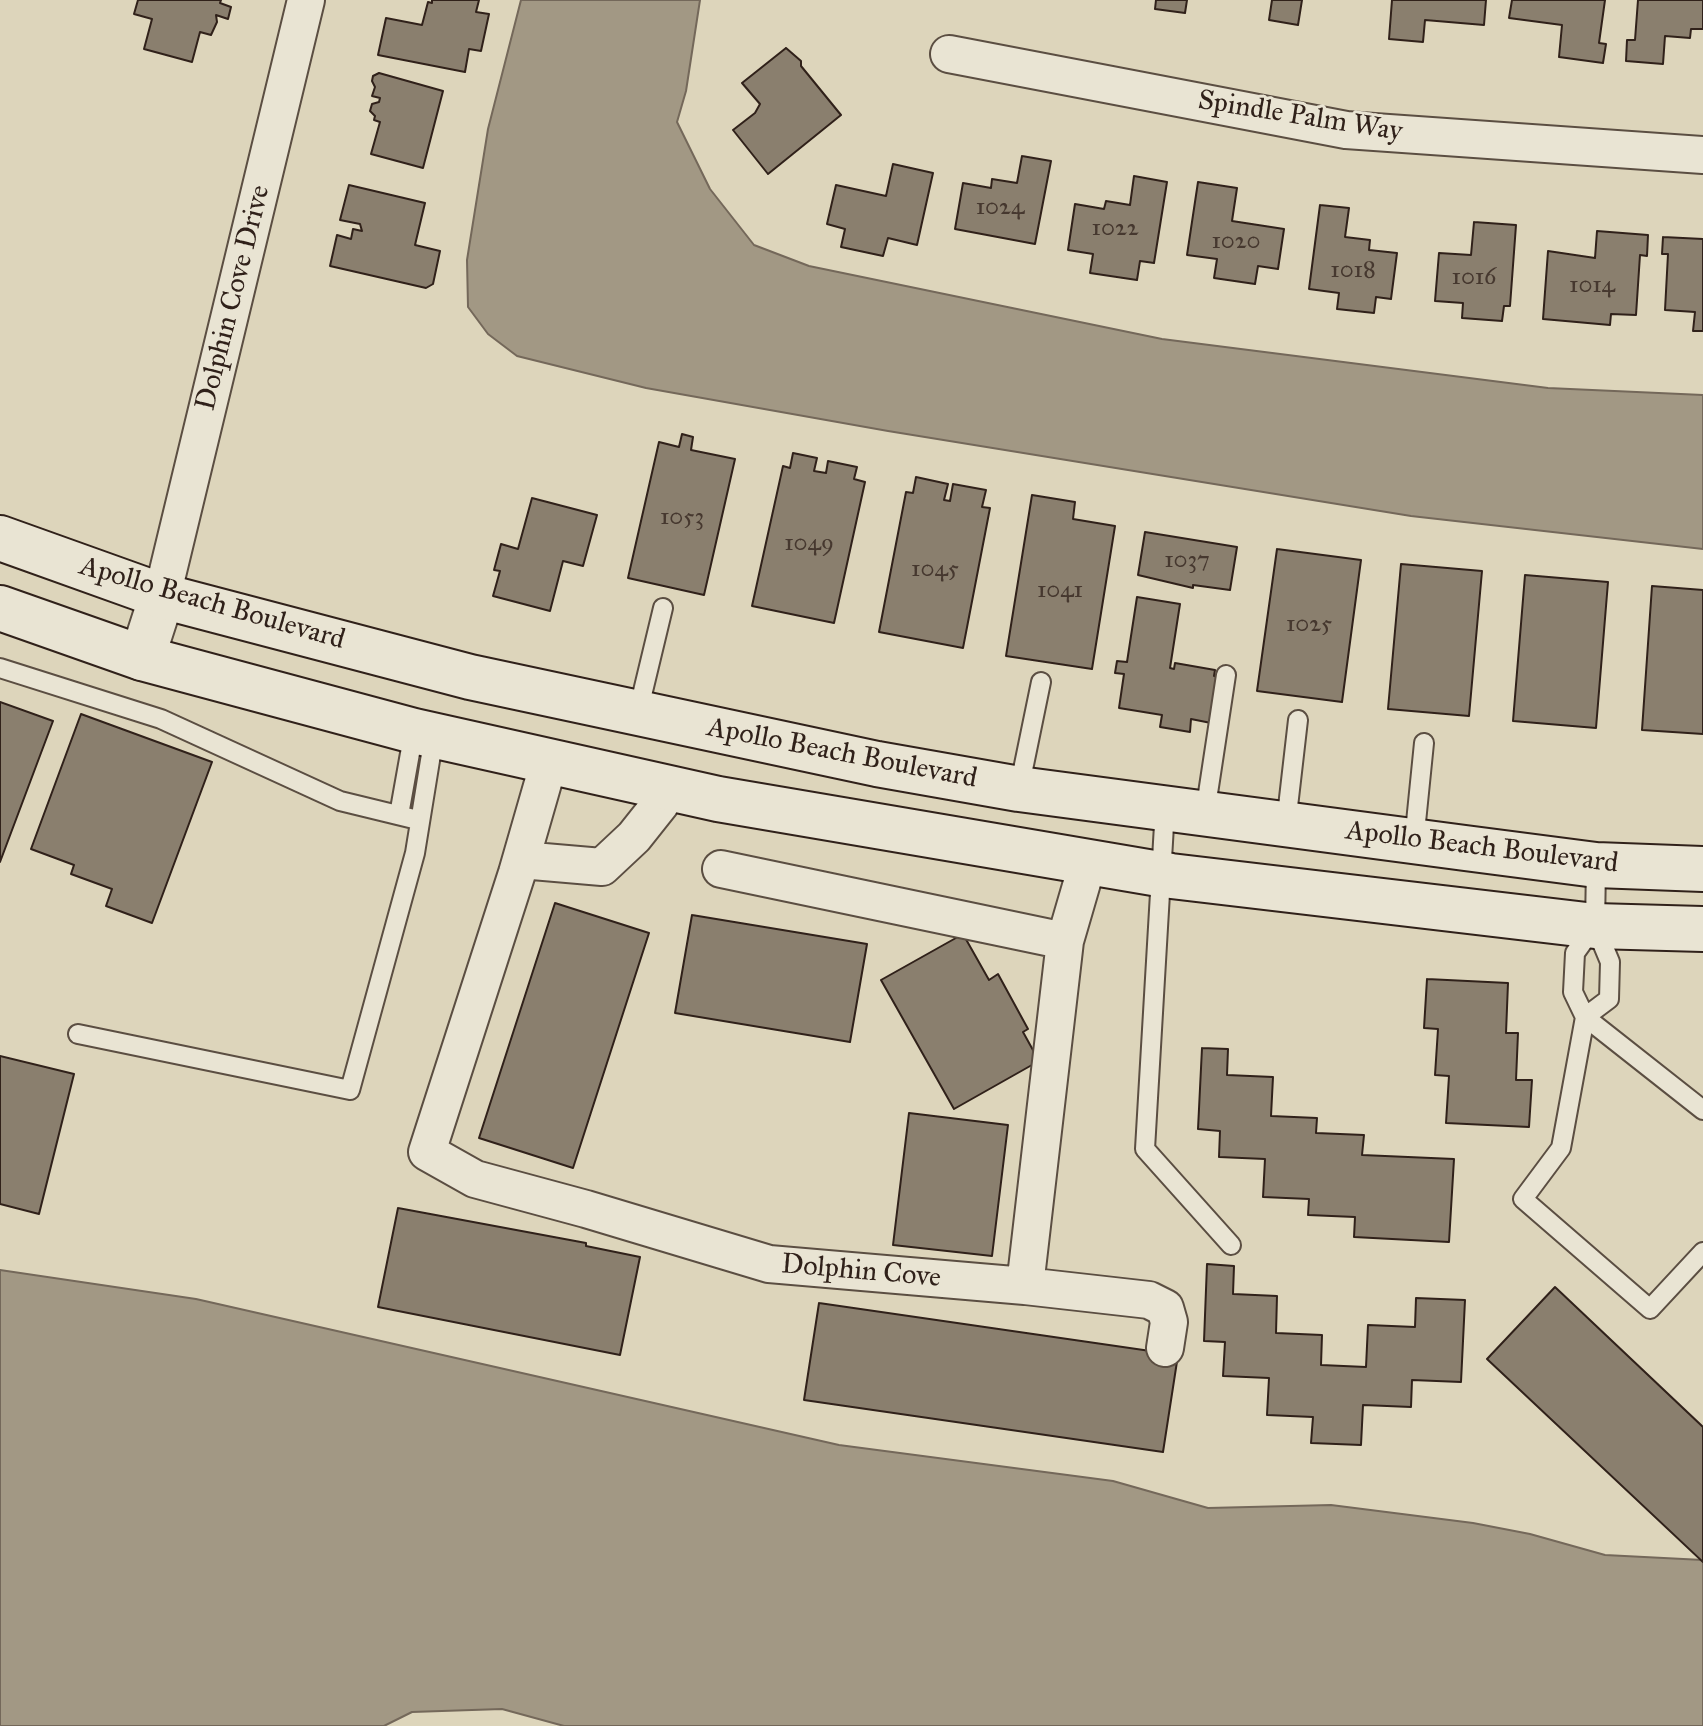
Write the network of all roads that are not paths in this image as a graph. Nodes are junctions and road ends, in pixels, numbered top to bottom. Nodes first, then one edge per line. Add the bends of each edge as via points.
1 (306, 0) edge
2 (949, 54) dead end
3 (1703, 155) edge
4 (0, 538) edge
5 (162, 596) junction
6 (0, 608) edge
7 (663, 608) dead end
8 (142, 658) junction
9 (0, 668) edge
10 (1226, 675) dead end
11 (1041, 682) dead end
12 (638, 712) junction
13 (1298, 720) dead end
14 (424, 733) junction
15 (1424, 743) dead end
16 (549, 762) junction
17 (663, 787) junction
18 (1019, 789) junction
19 (1185, 811) junction
20 (399, 815) junction
21 (418, 820) junction
22 (1286, 824) junction
23 (1414, 842) junction
24 (1088, 862) junction
25 (1596, 865) junction
26 (519, 867) junction
27 (721, 869) dead end
28 (1703, 869) edge
29 (1162, 874) junction
30 (1595, 926) junction
31 (1703, 929) edge
32 (1065, 941) junction
33 (1585, 1017) junction
34 (78, 1034) dead end
35 (1703, 1110) edge
36 (1231, 1245) dead end
37 (1703, 1252) edge
38 (1025, 1286) junction
39 (1165, 1348) dead end

1 - 5 street, Dolphin Cove Drive
2 - 3 street, Spindle Palm Way via 1346,130
4 - 5 main road, Apollo Beach Boulevard
5 - 8 main road
5 - 12 main road, Apollo Beach Boulevard via 470,677
6 - 8 main road
7 - 12 lane
8 - 14 main road
9 - 20 lane via 161,719 340,801
10 - 19 lane
11 - 18 lane
12 - 18 main road, Apollo Beach Boulevard
13 - 22 lane
14 - 16 main road
14 - 20 lane
14 - 21 lane
15 - 23 lane
16 - 17 main road
16 - 26 street, Dolphin Cove
17 - 24 main road
17 - 26 street via 661,803 602,867
18 - 19 main road, Apollo Beach Boulevard
19 - 22 main road, Apollo Beach Boulevard
19 - 29 lane
20 - 21 lane
21 - 34 lane via 415,853 350,1090
22 - 23 main road, Apollo Beach Boulevard
23 - 25 main road, Apollo Beach Boulevard
24 - 29 main road
24 - 32 street
25 - 28 main road, Apollo Beach Boulevard
25 - 30 lane
26 - 38 street, Dolphin Cove via 427,1152 475,1179 769,1264
27 - 32 street
29 - 30 main road
29 - 36 lane via 1145,1149
30 - 31 main road
30 - 33 lane via 1575,953 1573,992
30 - 33 lane via 1610,962 1609,999
32 - 38 street
33 - 35 lane
33 - 37 lane via 1561,1148 1523,1199 1650,1309
38 - 39 street via 1149,1300 1165,1308

